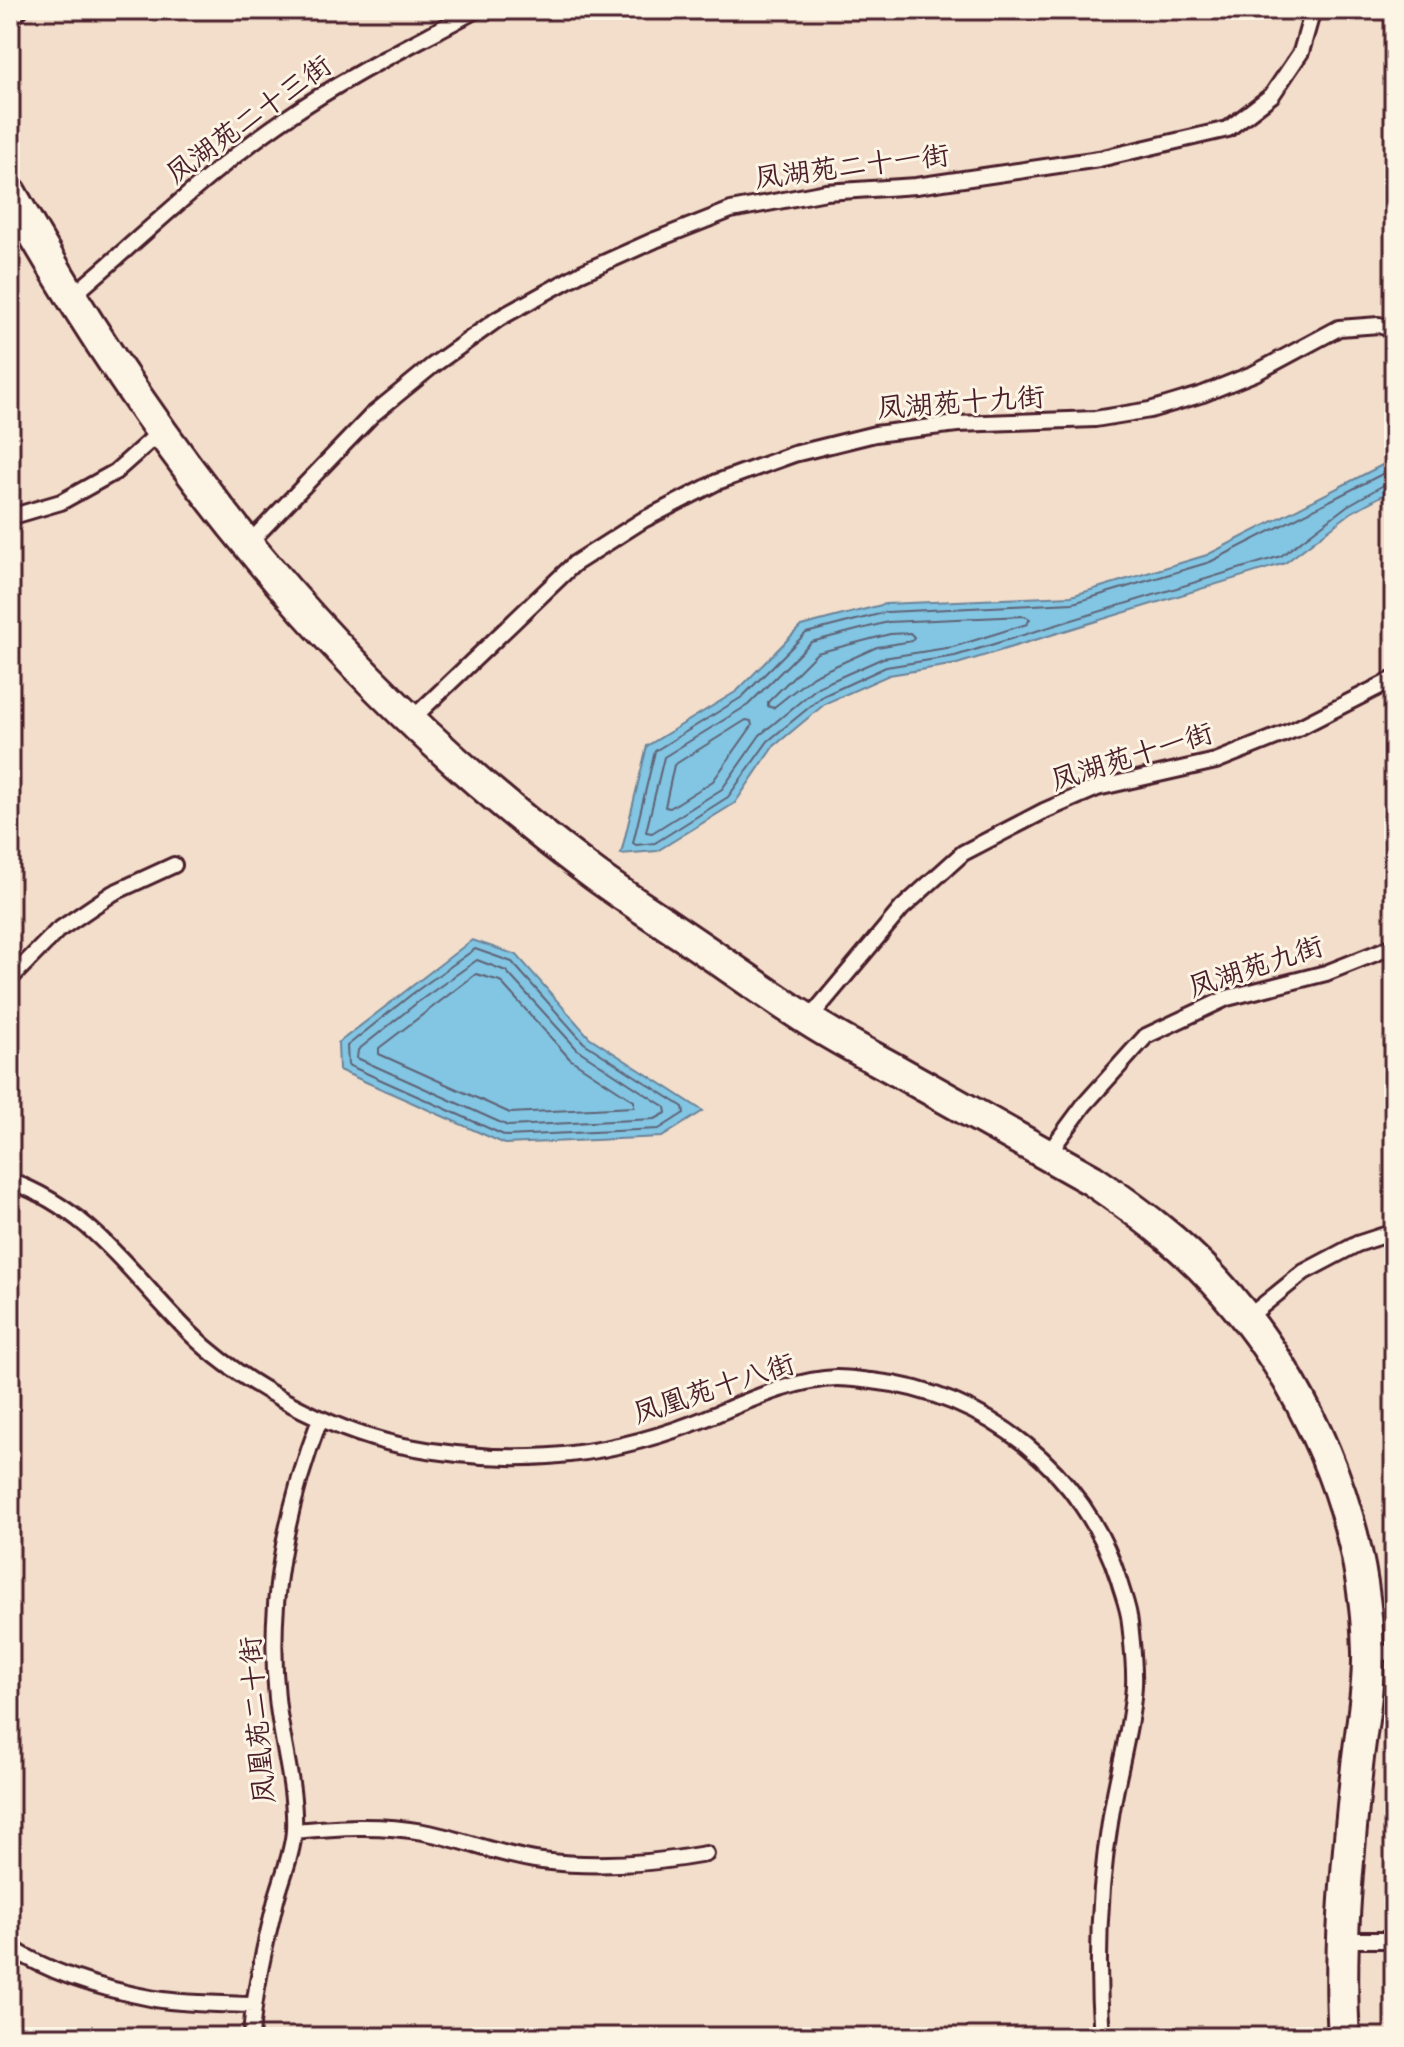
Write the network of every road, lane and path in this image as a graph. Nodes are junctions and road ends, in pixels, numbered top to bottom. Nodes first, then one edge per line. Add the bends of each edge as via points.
1 (20, 10) edge
2 (476, 10) edge
3 (1313, 10) edge
4 (10, 20) edge
5 (10, 192) edge
6 (71, 297) junction
7 (1394, 330) edge
8 (160, 432) junction
9 (10, 517) edge
10 (247, 545) junction
11 (1394, 679) edge
12 (411, 720) junction
13 (174, 865) dead end
14 (1394, 946) edge
15 (10, 979) edge
16 (808, 1020) junction
17 (1047, 1155) junction
18 (10, 1181) edge
19 (1394, 1232) edge
20 (1247, 1318) junction
21 (320, 1419) junction
22 (1381, 1653) edge
23 (295, 1831) junction
24 (706, 1854) dead end
25 (1342, 1940) junction
26 (1394, 1940) edge
27 (10, 1947) edge
28 (253, 2005) junction
29 (251, 2037) edge
30 (1102, 2037) edge
31 (1344, 2037) edge

1 - 4 lane
2 - 6 lane, 凤湖苑二十三街 via 290,115 172,206
3 - 10 lane, 凤湖苑二十一街 via 1301,52 1272,95 1228,129 1083,161 916,186 826,192 731,210 581,273 498,319 432,366 372,415
5 - 6 street
6 - 8 street
7 - 12 lane, 凤湖苑十九街 via 1379,325 1339,328 1255,373 1150,410 1095,419 957,424 875,434 794,454 717,482 574,564
8 - 9 lane via 115,472 61,502
8 - 10 street
10 - 12 street
11 - 16 lane, 凤湖苑十一街 via 1296,729 1216,761 1097,788 963,853 902,908
12 - 16 street via 584,867
13 - 15 lane via 113,893 57,931
14 - 17 lane, 凤湖苑九街 via 1326,973 1227,998 1146,1036
16 - 17 street
17 - 20 street via 1136,1210 1204,1270
18 - 21 lane, 凤凰苑十八街 via 72,1212 110,1244 194,1337 255,1383
19 - 20 lane via 1357,1244 1304,1272
20 - 22 street via 1296,1394 1325,1452 1343,1501 1364,1602
21 - 23 lane, 凤凰苑二十街 via 288,1519 274,1625 280,1730
21 - 30 lane, 凤凰苑十八街 via 393,1443 468,1457 544,1458 619,1447 770,1392 836,1378 917,1389 969,1407 1027,1443 1075,1493 1089,1516 1110,1552 1130,1617 1134,1685 1103,1888
22 - 25 street
23 - 24 lane, 凤凰苑二十街 via 359,1826 423,1832 539,1861 595,1866 651,1864
23 - 28 lane, 凤凰苑二十街
25 - 26 lane
25 - 31 street
27 - 28 lane via 49,1967 156,1999
28 - 29 lane, 凤凰苑二十街

